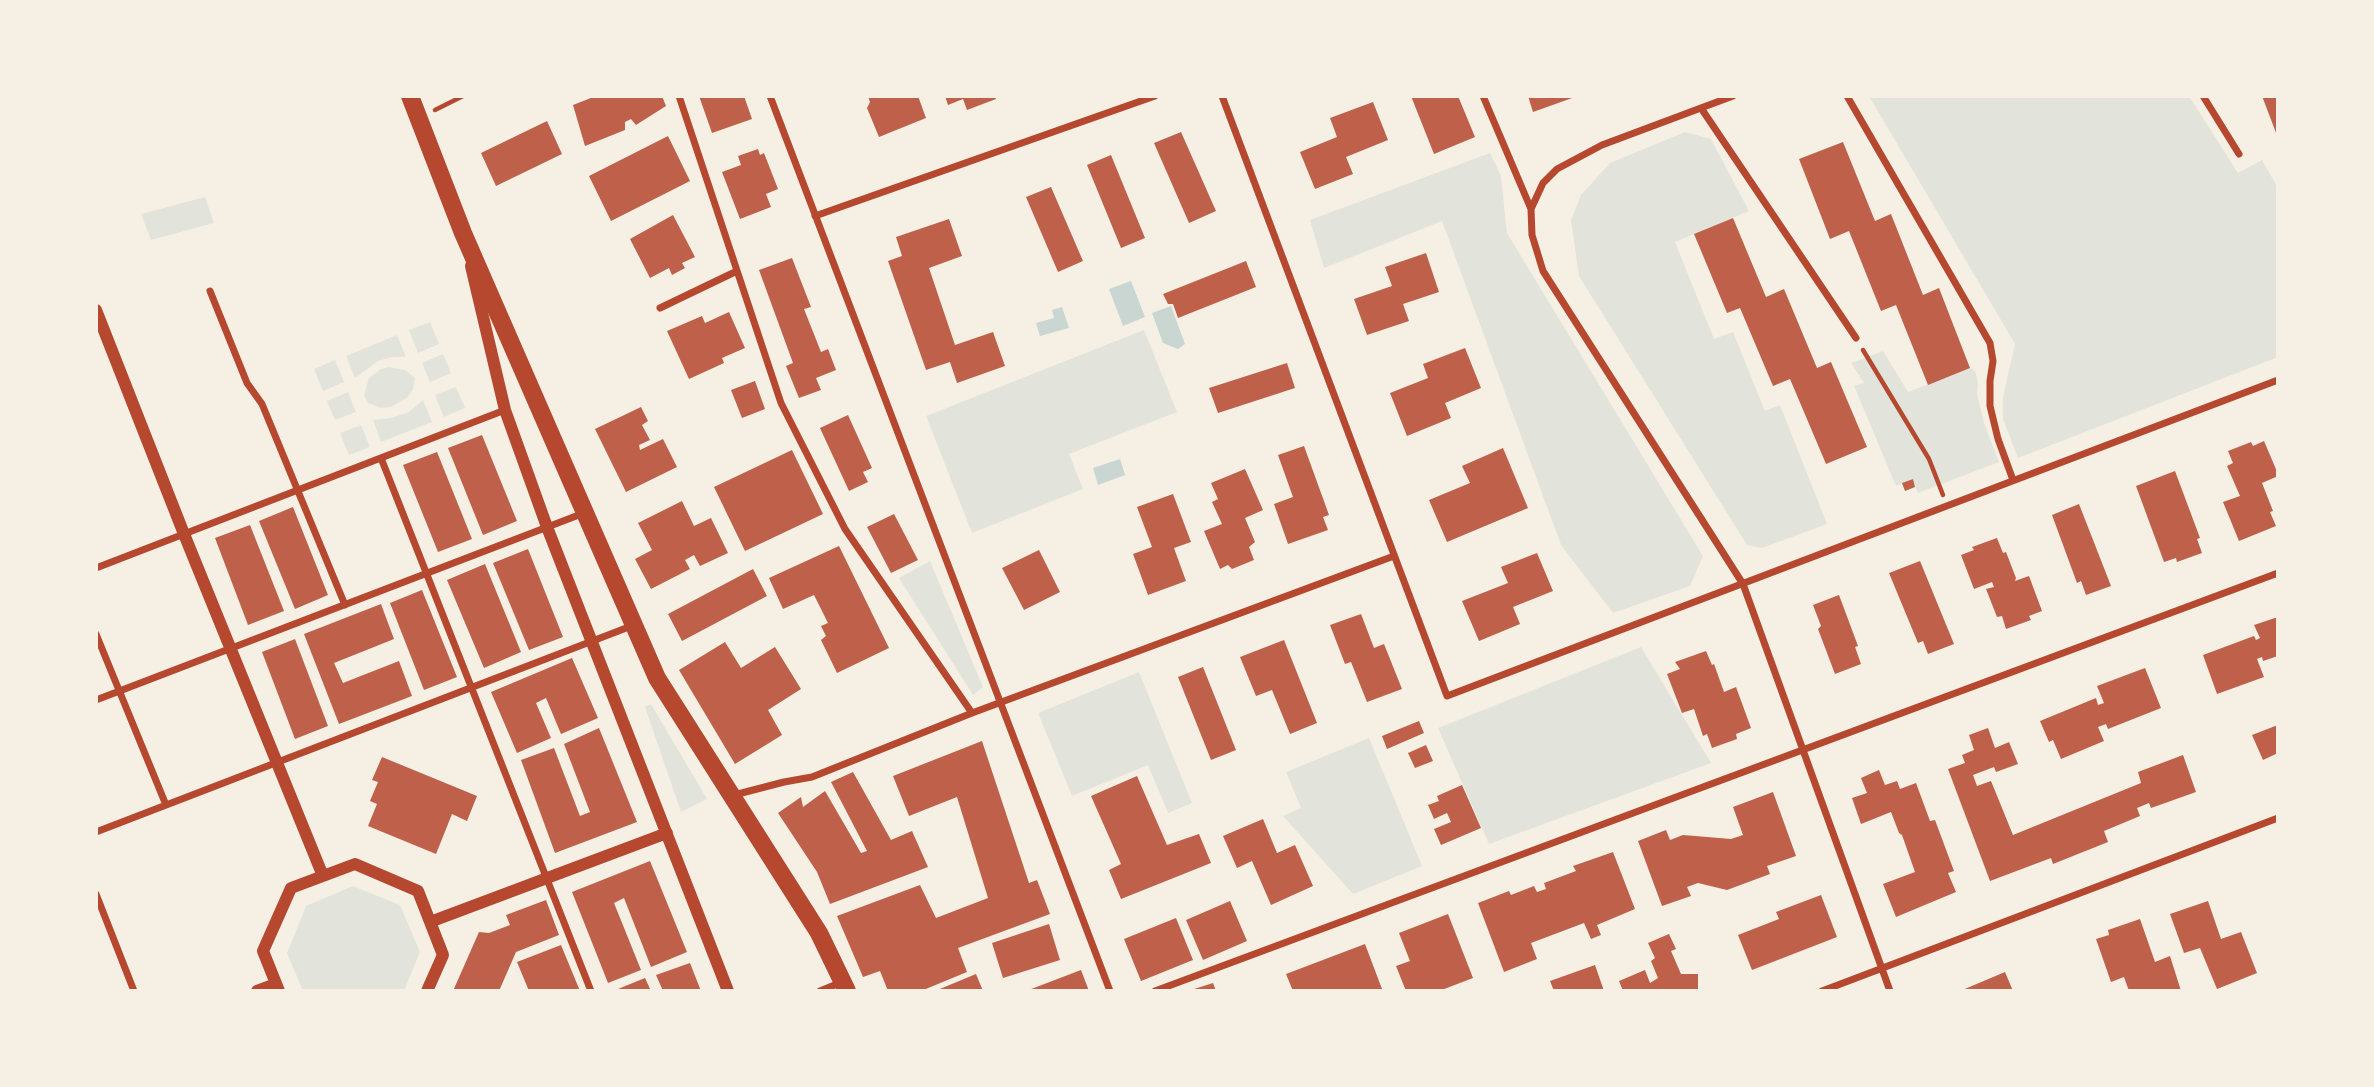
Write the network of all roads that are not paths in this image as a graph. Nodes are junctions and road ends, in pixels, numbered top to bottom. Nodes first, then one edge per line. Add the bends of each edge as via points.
1 (410, 96) edge
2 (679, 96) edge
3 (770, 96) edge
4 (1154, 96) edge
5 (1222, 96) edge
6 (1483, 96) edge
7 (1733, 96) edge
8 (1847, 96) edge
9 (2203, 96) edge
10 (1701, 108) junction
11 (2239, 154) dead end
12 (1531, 209) junction
13 (815, 216) junction
14 (463, 233) junction
15 (737, 271) junction
16 (210, 291) dead end
17 (660, 308) dead end
18 (96, 310) edge
19 (1856, 338) road end
20 (2278, 380) edge
21 (505, 410) junction
22 (381, 458) junction
23 (2013, 480) junction
24 (297, 490) junction
25 (585, 512) junction
26 (547, 527) junction
27 (184, 534) junction
28 (1394, 556) junction
29 (96, 568) edge
30 (427, 573) junction
31 (2278, 573) edge
32 (1743, 584) junction
33 (345, 604) junction
34 (634, 625) junction
35 (96, 634) edge
36 (591, 642) junction
37 (231, 649) junction
38 (472, 688) junction
39 (120, 691) junction
40 (96, 701) edge
41 (1001, 702) junction
42 (972, 713) junction
43 (1802, 750) junction
44 (277, 763) junction
45 (731, 796) junction
46 (166, 806) junction
47 (2278, 818) edge
48 (96, 832) edge
49 (667, 833) junction
50 (323, 876) junction
51 (547, 878) junction
52 (96, 894) edge
53 (430, 922) junction
54 (1882, 968) junction
55 (845, 986) edge
56 (277, 987) edge
57 (134, 991) edge
58 (257, 991) edge
59 (427, 991) edge
60 (591, 991) edge
61 (728, 991) edge
62 (820, 991) edge
63 (1110, 991) edge
64 (1155, 991) edge
65 (1822, 991) edge
66 (1890, 991) edge

1 - 14 main road
2 - 15 street
3 - 13 street
4 - 13 street
5 - 28 street
6 - 12 street
7 - 10 street
8 - 23 street via 1990,342 1990,406
9 - 11 street
10 - 12 street via 1602,145 1557,169 1543,183
10 - 19 street
12 - 32 street via 1532,235 1543,271
13 - 41 street
14 - 21 street
14 - 25 main road
15 - 17 street
15 - 42 street via 781,403 845,529
16 - 24 street
18 - 27 street
20 - 23 street
21 - 22 street
21 - 26 street
22 - 24 street
22 - 30 street
23 - 32 street
24 - 27 street
24 - 33 street
25 - 26 street
25 - 34 main road
26 - 30 street
26 - 36 street
27 - 29 street
27 - 37 street
28 - 32 street via 1447,696
28 - 41 street
30 - 33 street
30 - 38 street
31 - 43 street
32 - 43 street
33 - 37 street
34 - 36 street
34 - 45 main road via 657,678
35 - 39 street
36 - 38 street
36 - 49 street
37 - 39 street
37 - 44 street
38 - 44 street
38 - 51 street
39 - 40 street
39 - 46 street
41 - 42 street
41 - 63 street
42 - 45 street via 812,777
43 - 54 street
43 - 64 street
44 - 46 street
44 - 50 street
45 - 55 main road via 819,933
46 - 48 street
47 - 54 street
49 - 51 street
49 - 61 street
50 - 53 street via 355,864 418,891
50 - 56 street via 291,888 263,951
51 - 53 street
51 - 60 street
52 - 57 street
53 - 59 street via 443,955
54 - 65 street
54 - 66 street
55 - 62 street
56 - 58 street

